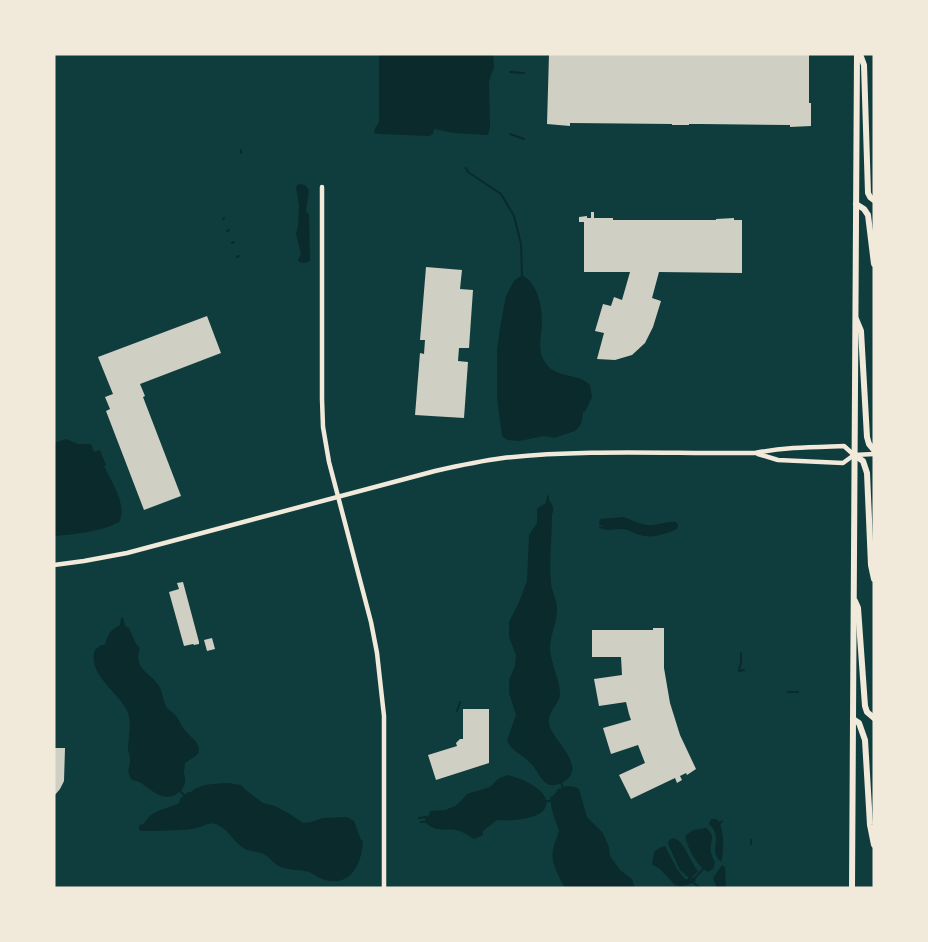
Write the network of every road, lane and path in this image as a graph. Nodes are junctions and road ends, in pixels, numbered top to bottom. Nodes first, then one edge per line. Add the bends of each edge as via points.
1 (858, 54) edge
2 (322, 187) dead end
3 (874, 200) edge
4 (856, 204) junction
5 (874, 264) edge
6 (855, 316) junction
7 (874, 452) edge
8 (755, 453) junction
9 (854, 455) junction
10 (338, 496) junction
11 (54, 565) edge
12 (874, 579) edge
13 (853, 598) junction
14 (874, 718) edge
15 (853, 719) junction
16 (874, 845) edge
17 (384, 888) edge
18 (852, 888) edge

1 - 3 main road via 864,66 868,193
1 - 4 main road
2 - 10 street via 322,416
4 - 5 main road via 868,215
4 - 6 main road
6 - 7 main road via 861,331 867,437
6 - 9 main road
7 - 9 street
8 - 9 street via 778,460 843,463
8 - 9 street via 777,448 844,446
8 - 10 street via 511,457 466,464
9 - 12 main road via 863,461 867,473
9 - 13 main road
10 - 11 street via 118,555
10 - 17 street via 378,664 384,716
13 - 14 main road via 858,608 865,706
13 - 15 main road
15 - 16 main road via 860,723 865,740
15 - 18 main road

